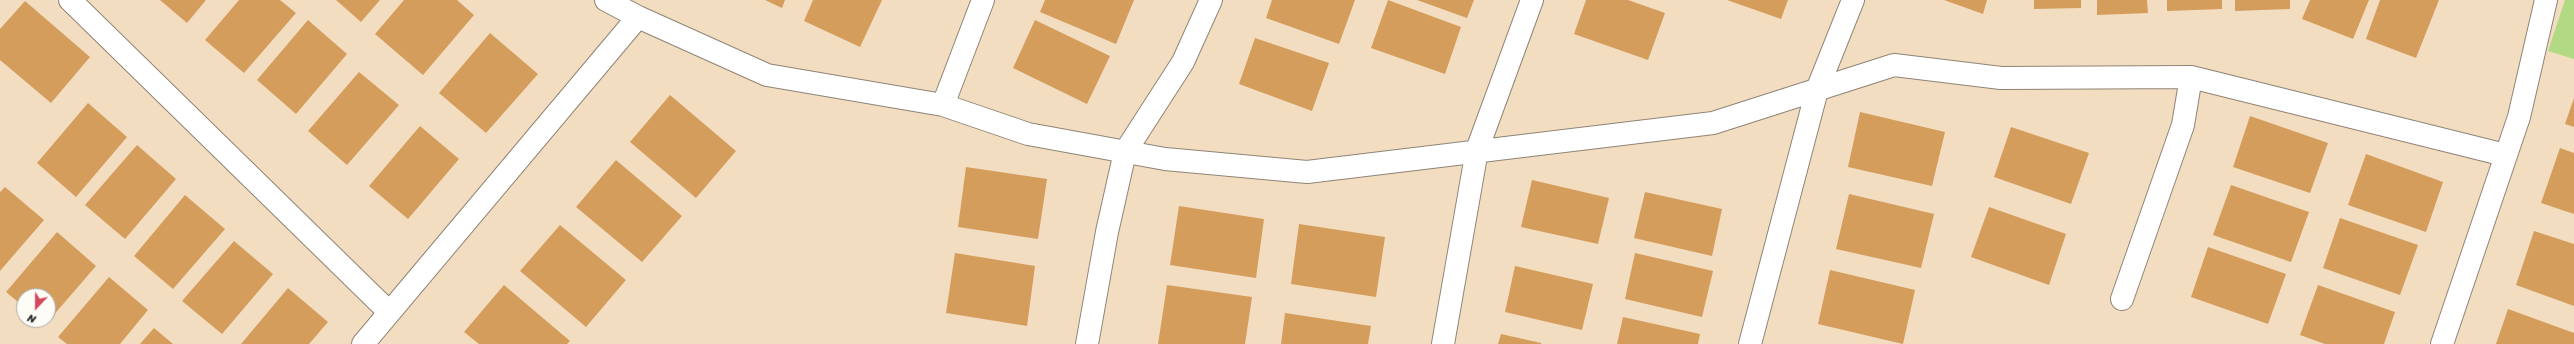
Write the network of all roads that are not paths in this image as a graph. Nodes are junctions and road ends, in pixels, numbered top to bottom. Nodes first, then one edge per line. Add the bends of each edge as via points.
1 (70, 0) edge
2 (606, 0) edge
3 (984, 0) edge
4 (1211, 0) edge
5 (1532, 0) edge
6 (1852, 0) edge
7 (2546, 0) edge
8 (638, 17) junction
9 (2191, 76) junction
10 (1817, 90) junction
11 (943, 105) junction
12 (1477, 150) junction
13 (1125, 152) junction
14 (2505, 155) junction
15 (2122, 299) dead end
16 (390, 312) junction
17 (363, 344) edge
18 (1086, 344) edge
19 (1443, 344) edge
20 (1750, 344) edge
21 (2442, 344) edge

1 - 16 street
2 - 8 street
3 - 11 street
4 - 13 street via 1183,62
5 - 12 street
6 - 10 street
7 - 14 street via 2519,117
8 - 11 street via 767,75
8 - 16 street
9 - 10 street via 2001,78 1894,65
9 - 14 street
9 - 15 street via 2183,124
10 - 12 street via 1713,123
10 - 20 street
11 - 13 street via 1028,134
12 - 13 street via 1308,172 1165,159
12 - 19 street
13 - 18 street
14 - 21 street
16 - 17 street

